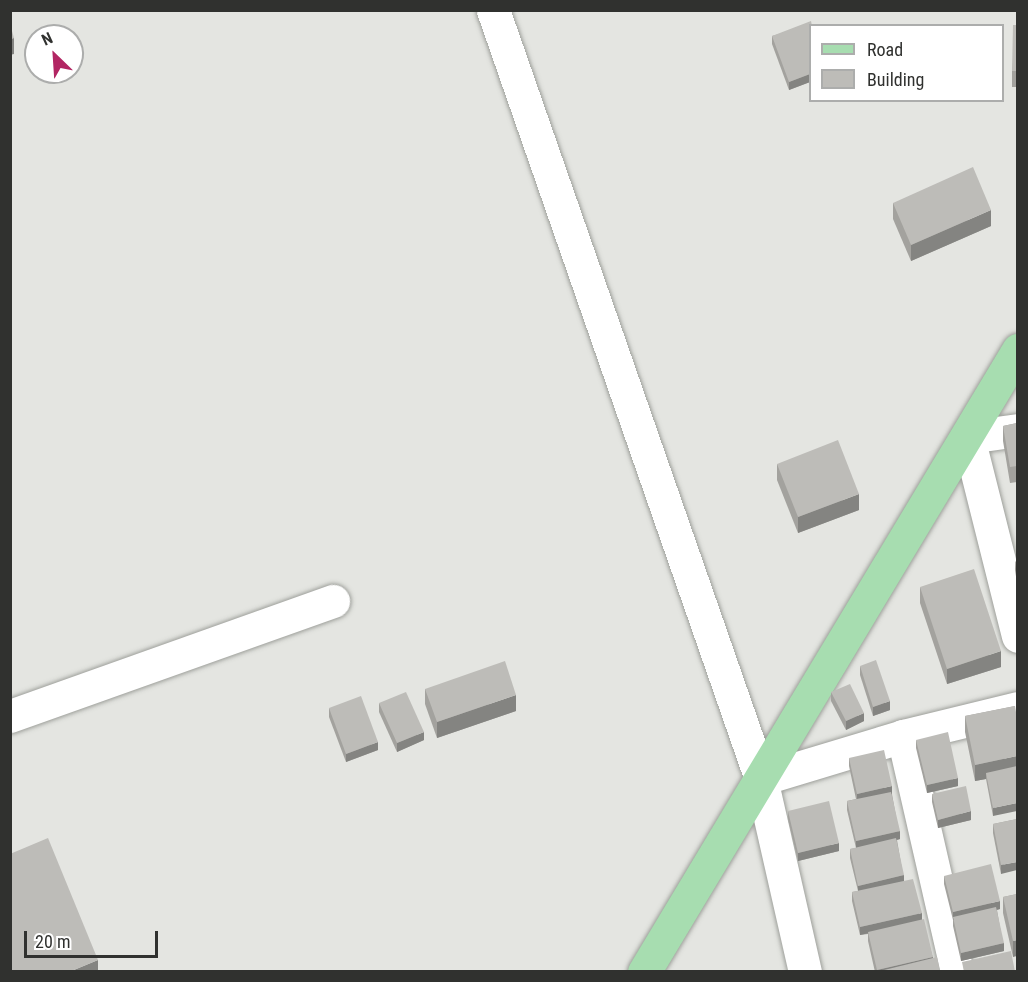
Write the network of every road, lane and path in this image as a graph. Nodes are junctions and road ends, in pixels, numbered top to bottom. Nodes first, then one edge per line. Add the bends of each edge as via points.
1 (493, 10) edge
2 (1017, 350) edge
3 (1017, 430) edge
4 (968, 437) junction
5 (333, 601) dead end
6 (1017, 636) edge
7 (1017, 708) edge
8 (10, 716) edge
9 (903, 736) junction
10 (761, 779) junction
11 (644, 972) edge
12 (805, 972) edge
13 (957, 972) edge

1 - 10 street
2 - 4 main road
3 - 4 street
4 - 6 street
4 - 10 main road
5 - 8 street
7 - 9 street
9 - 10 street
9 - 13 street
10 - 11 main road
10 - 12 street

